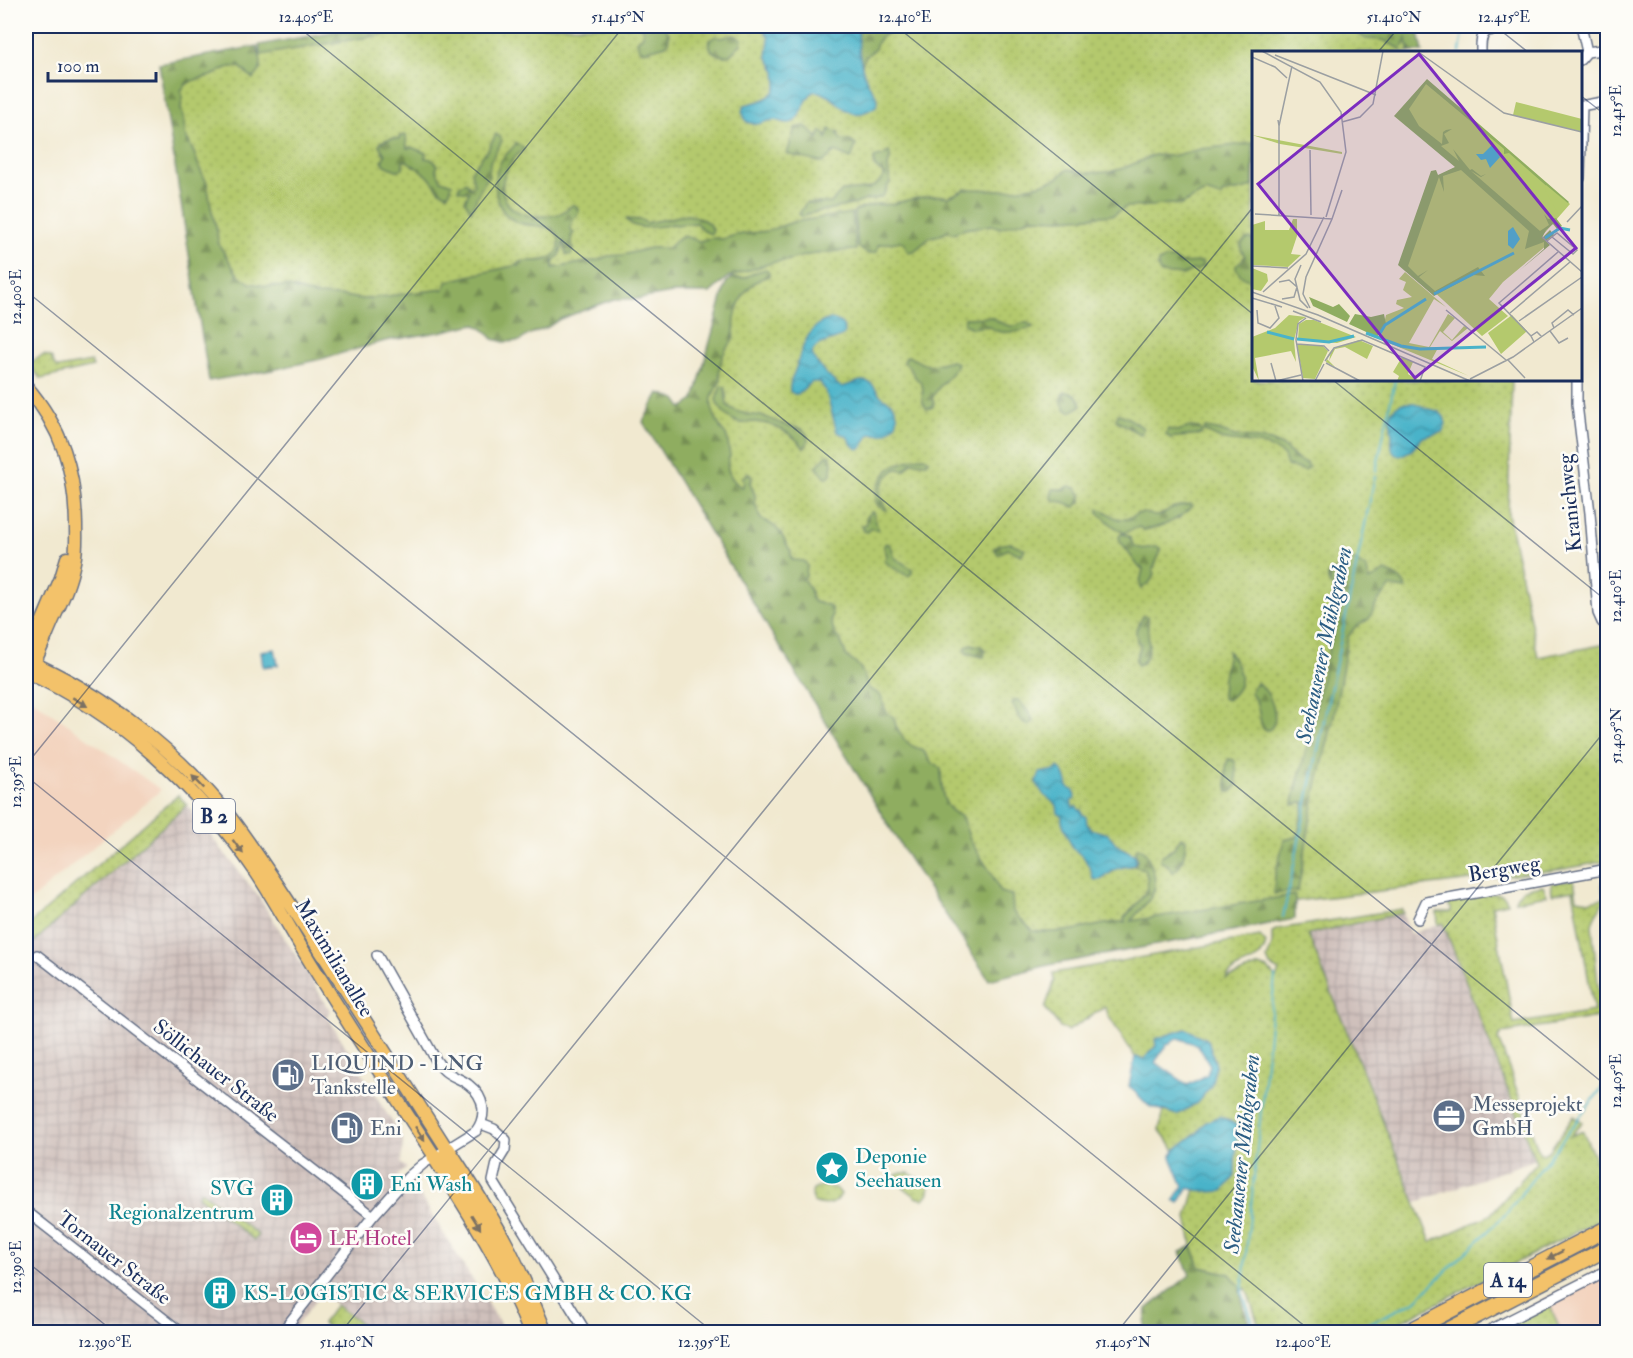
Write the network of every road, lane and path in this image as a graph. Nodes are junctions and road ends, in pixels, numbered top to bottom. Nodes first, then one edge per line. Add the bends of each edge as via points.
1 (1516, 26) edge
2 (1581, 26) edge
3 (1608, 49) edge
4 (1480, 51) edge
5 (1584, 56) edge
6 (1608, 101) edge
7 (1582, 105) edge
8 (1577, 381) edge
9 (26, 388) edge
10 (1605, 623) edge
11 (28, 666) edge
12 (1608, 869) edge
13 (1418, 919) dead end
14 (38, 955) dead end
15 (377, 955) dead end
16 (481, 1124) junction
17 (441, 1153) junction
18 (26, 1211) edge
19 (373, 1216) junction
20 (1608, 1228) edge
21 (1608, 1248) edge
22 (1608, 1270) edge
23 (532, 1303) junction
24 (181, 1332) edge
25 (282, 1332) edge
26 (531, 1332) edge
27 (544, 1332) edge
28 (553, 1332) edge
29 (586, 1332) edge
30 (1408, 1332) edge
31 (1445, 1332) edge
32 (1486, 1332) edge

1 - 4 street via 1484,33
2 - 5 street
3 - 5 street
6 - 7 street
8 - 10 street, Kranichweg via 1598,613
9 - 11 main road via 61,439 75,496 76,527
11 -> 17 main road, Maximilianallee / B 2 via 144,746 214,817 240,850 326,988
17 -> 11 main road, Maximilianallee / B 2 via 227,807 131,722 89,693
12 - 13 street, Bergweg via 1426,902
14 - 19 street, Söllichauer Straße
15 - 16 street via 441,1066 478,1095 483,1106
16 - 17 street
16 - 29 street via 506,1140 493,1181
17 - 19 street via 408,1177
17 - 23 highway, Maximilianallee / B 2 via 498,1232
17 -> 26 highway, Maximilianallee / B 2 via 507,1277
18 - 24 street, Tornauer Straße
19 - 25 street
20 -> 30 highway, A 14
21 - 31 highway, A 14
22 - 32 street
23 - 27 highway, Maximilianallee / B 2
23 - 28 highway via 542,1311

